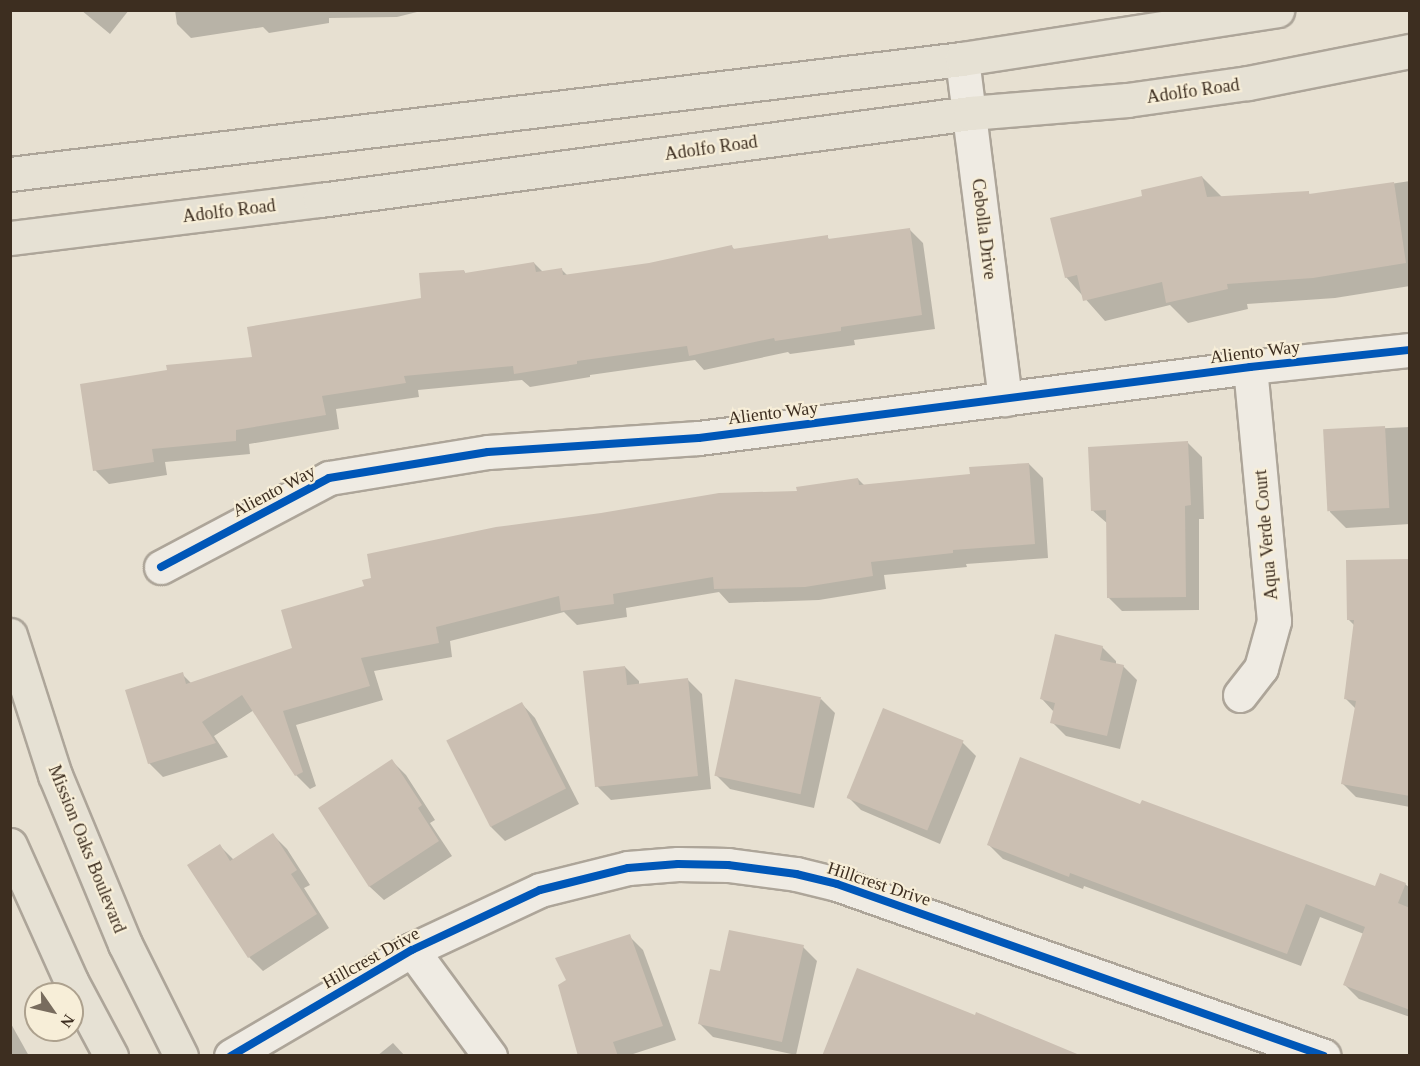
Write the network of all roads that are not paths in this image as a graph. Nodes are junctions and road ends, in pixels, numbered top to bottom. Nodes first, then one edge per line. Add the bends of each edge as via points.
1 (1277, 10) edge
2 (1410, 51) edge
3 (962, 59) junction
4 (970, 113) junction
5 (10, 174) edge
6 (10, 238) edge
7 (1410, 350) edge
8 (1250, 368) junction
9 (1005, 399) junction
10 (161, 567) dead end
11 (10, 634) edge
12 (1240, 695) dead end
13 (10, 845) edge
14 (412, 950) junction
15 (111, 1056) edge
16 (181, 1056) edge
17 (231, 1056) edge
18 (490, 1056) edge
19 (1324, 1056) edge

1 - 3 main road
2 - 4 main road, Adolfo Road via 1215,88 1127,100
3 - 4 street, Cebolla Drive
3 - 5 main road
4 - 6 main road, Adolfo Road
4 - 9 street, Cebolla Drive
7 - 8 street, Aliento Way
8 - 9 street, Aliento Way
8 - 12 street, Aqua Verde Court via 1274,621 1261,668
9 - 10 street, Aliento Way via 699,438 488,452 329,478
11 - 16 main road, Mission Oaks Boulevard via 55,775 125,944
13 - 15 main road via 71,981
14 - 17 street, Hillcrest Drive
14 - 18 street
14 - 19 street, Hillcrest Drive via 540,890 580,878 638,867 728,865 837,884

